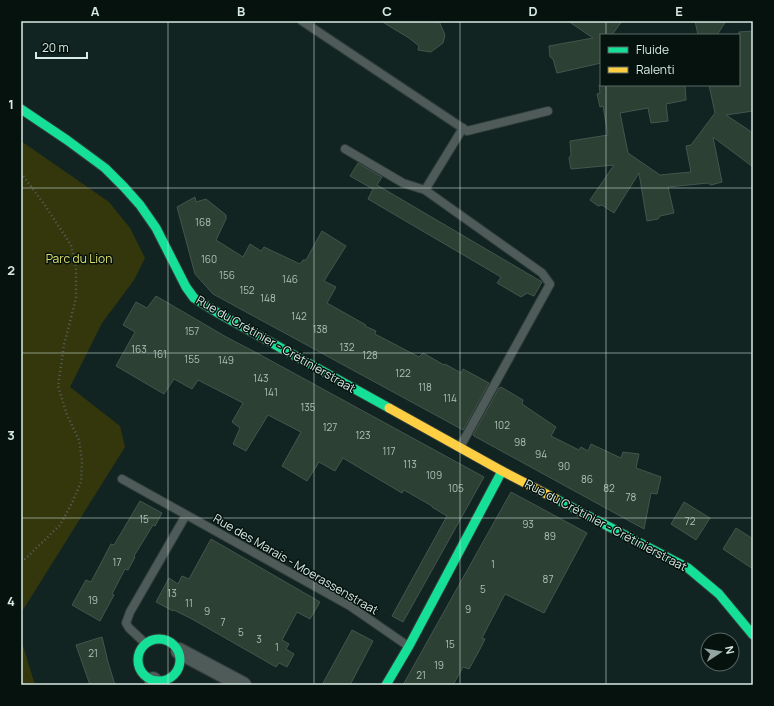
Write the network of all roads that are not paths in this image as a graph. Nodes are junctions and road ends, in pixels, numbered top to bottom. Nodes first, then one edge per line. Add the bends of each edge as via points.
1 (302, 21) edge
2 (21, 109) edge
3 (548, 111) dead end
4 (463, 128) junction
5 (346, 150) dead end
6 (425, 190) junction
7 (460, 448) junction
8 (502, 471) junction
9 (122, 479) dead end
10 (186, 515) junction
11 (740, 618) junction
12 (753, 635) edge
13 (145, 643) junction
14 (753, 644) edge
15 (409, 646) junction
16 (179, 651) junction
17 (153, 683) edge
18 (243, 685) edge
19 (386, 685) edge

1 - 4 lane
2 - 7 street, Rue du Crétinier - Crétinierstraat via 105,168 124,187 156,228 194,298
3 - 4 lane via 467,131
4 - 6 lane
5 - 6 lane via 403,184
6 - 7 lane via 542,273 550,284
7 - 8 street, Rue du Crétinier - Crétinierstraat
8 - 11 street, Rue du Crétinier - Crétinierstraat via 688,568 719,594
8 - 15 street
9 - 10 lane, Rue des Marais - Moerassenstraat
10 - 13 lane via 130,612 126,624
10 - 15 lane, Rue des Marais - Moerassenstraat via 350,606
11 - 12 street, Rue du Crétinier - Crétinierstraat
11 - 14 street, Rue du Crétinier - Crétinierstraat
13 - 16 street via 158,638 172,642
13 - 17 street via 139,651 138,666
15 - 19 street
16 - 17 street via 180,665 175,674
16 - 18 street

